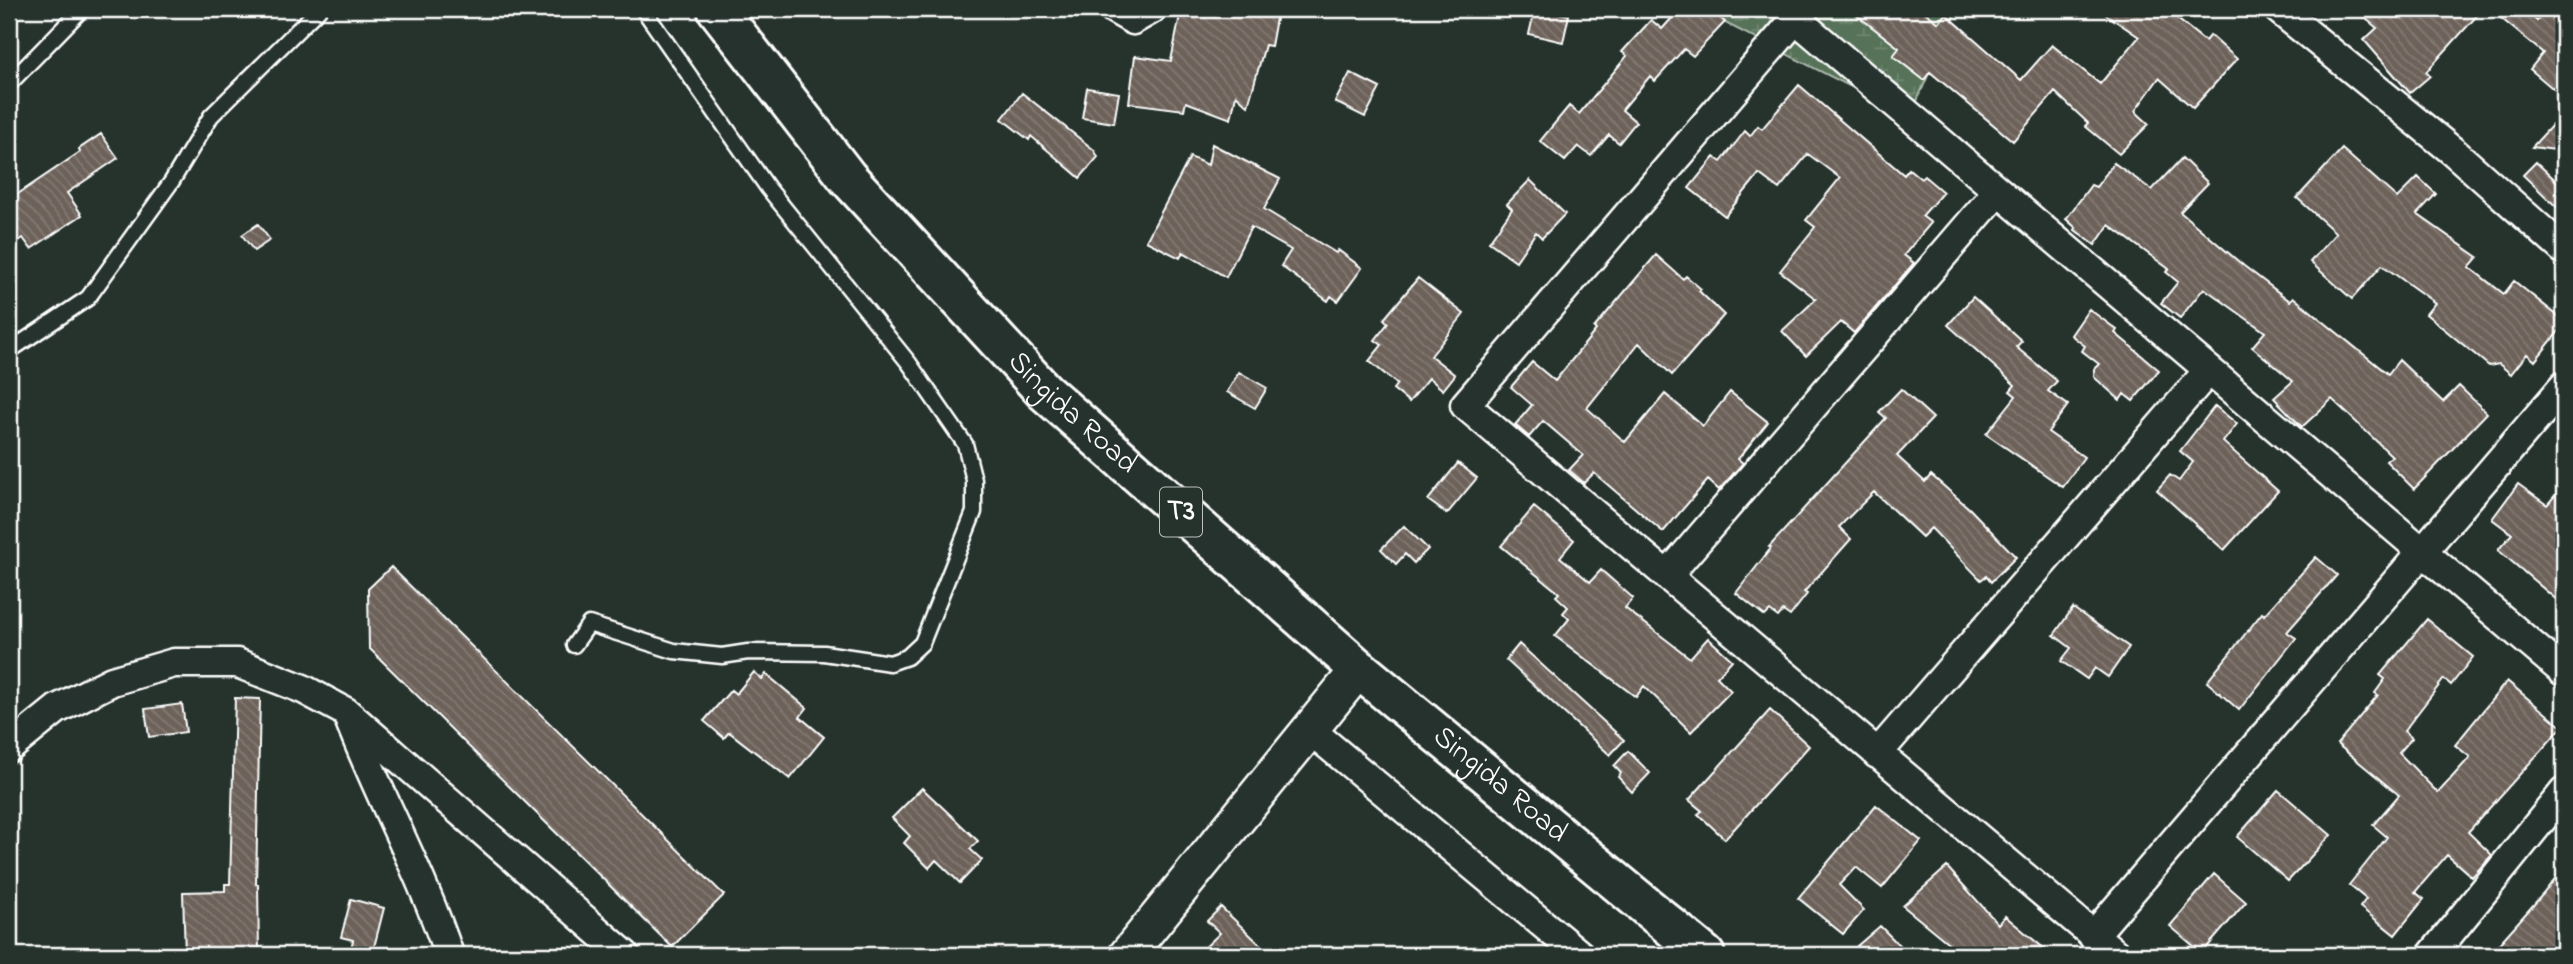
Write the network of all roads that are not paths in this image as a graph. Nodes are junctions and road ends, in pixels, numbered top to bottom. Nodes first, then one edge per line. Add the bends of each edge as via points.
1 (82, 9) edge
2 (319, 9) edge
3 (643, 9) edge
4 (1114, 9) edge
5 (1153, 9) edge
6 (2278, 9) edge
7 (1800, 14) edge
8 (731, 15) edge
9 (9, 84) edge
10 (1998, 191) junction
11 (2564, 250) edge
12 (9, 351) edge
13 (2209, 370) junction
14 (2564, 386) edge
15 (2421, 552) junction
16 (1667, 576) junction
17 (574, 645) dead end
18 (1359, 669) junction
19 (2564, 672) edge
20 (346, 712) junction
21 (1309, 729) junction
22 (9, 748) edge
23 (1877, 754) junction
24 (2564, 792) edge
25 (2093, 936) junction
26 (449, 955) edge
27 (625, 955) edge
28 (1127, 955) edge
29 (1580, 955) edge
30 (1705, 955) edge
31 (2117, 955) edge
32 (2432, 955) edge

1 - 9 lane
2 - 12 lane via 211,116 172,181 88,298
3 - 17 lane via 768,188 909,363 965,444 974,480 974,512 922,643 907,657 890,663 824,653 722,656 674,651 589,624
4 - 5 street via 1133,20
6 - 11 street via 2455,153
7 - 10 street
7 - 16 street via 1465,405
8 - 18 highway, Singida Road / T3 via 847,177 1044,391
10 - 13 street
10 - 16 street
13 - 15 street
13 - 23 street
14 - 15 street
15 - 19 street
15 - 25 street
16 - 23 street
18 - 21 street
18 - 30 highway, Singida Road / T3
20 - 22 street via 237,663 174,663 112,681 57,709
20 - 26 street
20 - 27 street
21 - 28 street
21 - 29 street
23 - 25 street
24 - 32 street
25 - 31 street

